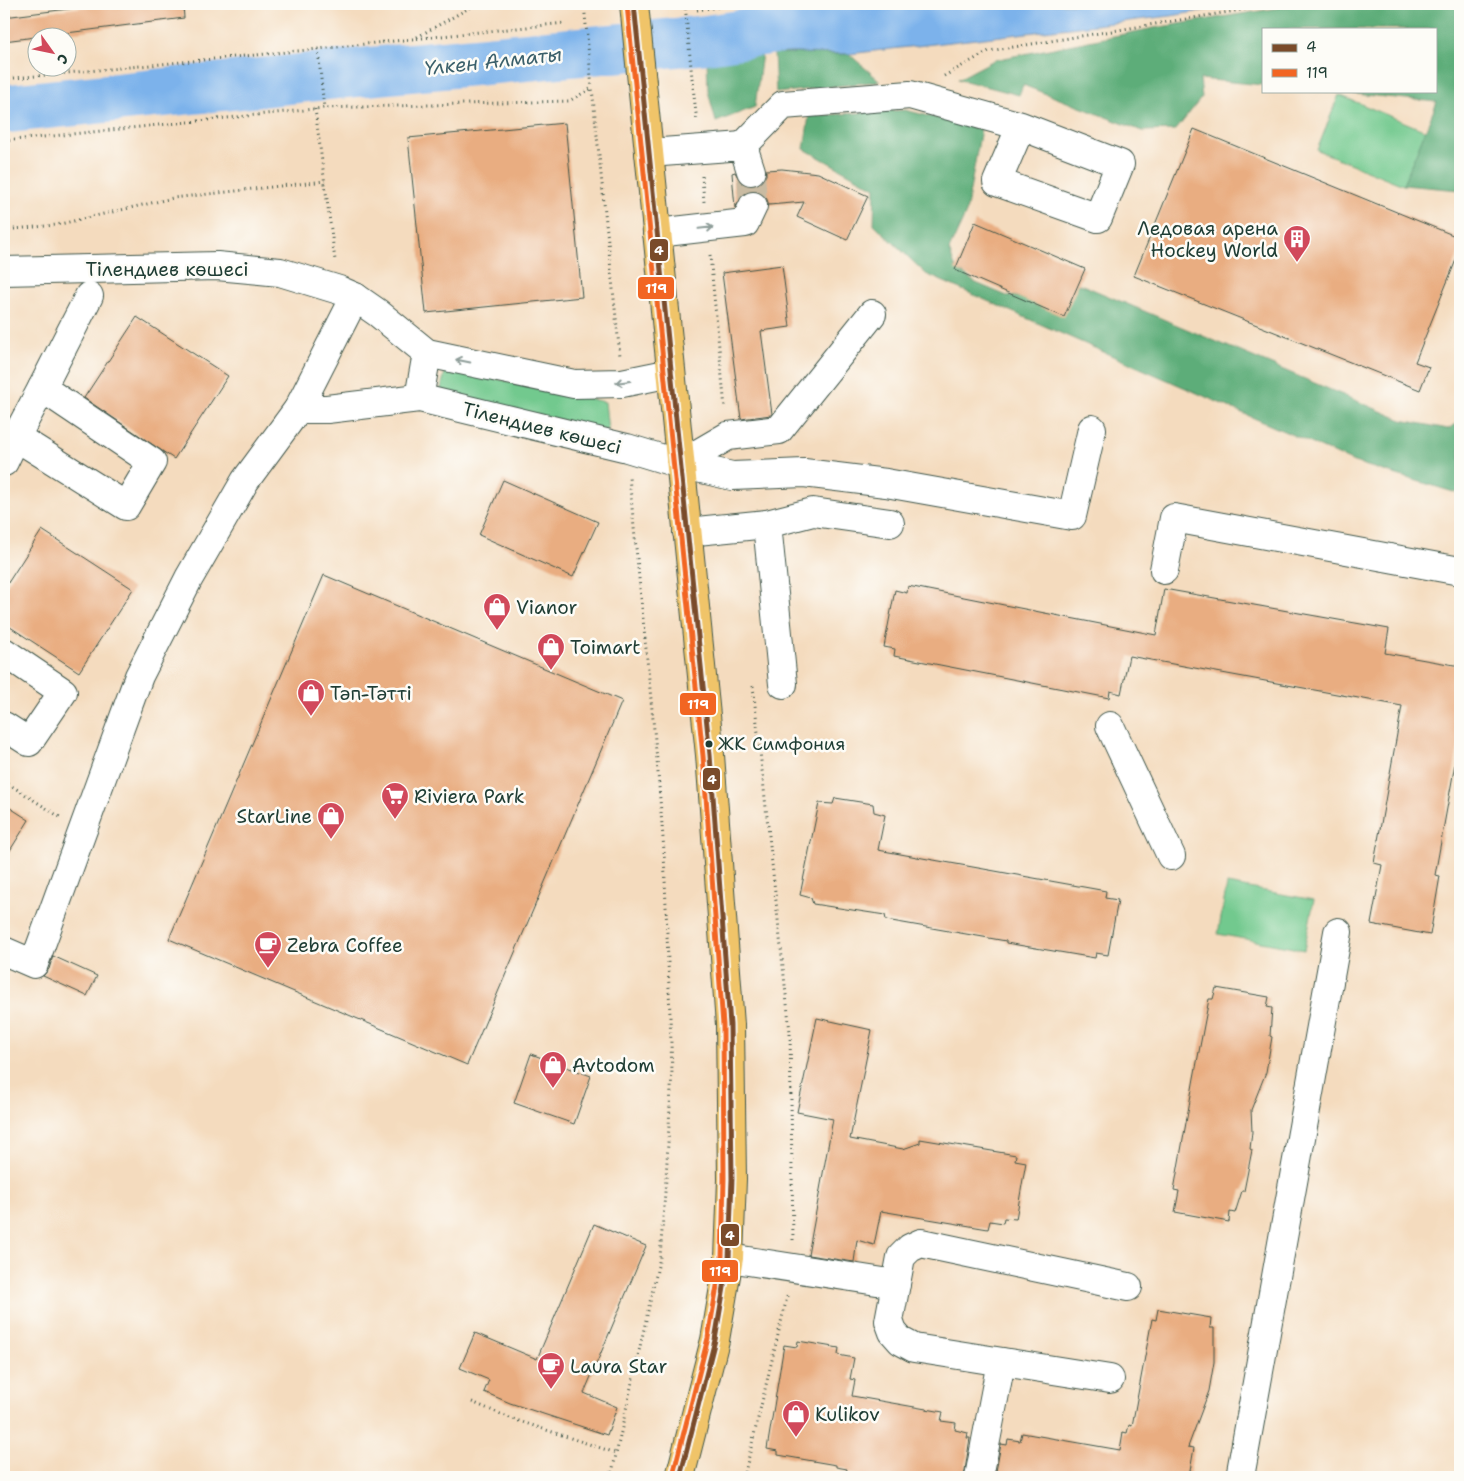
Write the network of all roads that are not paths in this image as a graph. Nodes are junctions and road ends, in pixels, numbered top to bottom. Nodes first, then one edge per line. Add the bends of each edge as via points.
1 (634, 4) edge
2 (1021, 126) dead end
3 (649, 153) junction
4 (754, 206) tunnel mouth
5 (657, 233) junction
6 (4, 271) edge
7 (347, 294) junction
8 (89, 296) dead end
9 (872, 314) dead end
10 (427, 353) junction
11 (671, 373) junction
12 (42, 388) junction
13 (419, 398) junction
14 (298, 409) junction
15 (1092, 429) dead end
16 (16, 437) junction
17 (4, 462) edge
18 (680, 464) junction
19 (890, 523) dead end
20 (767, 524) junction
21 (687, 532) junction
22 (1164, 570) dead end
23 (1460, 571) edge
24 (4, 652) edge
25 (783, 684) dead end
26 (4, 726) edge
27 (1110, 726) dead end
28 (1171, 856) dead end
29 (1338, 932) dead end
30 (4, 952) edge
31 (729, 1258) junction
32 (896, 1284) junction
33 (1128, 1287) dead end
34 (1001, 1362) junction
35 (1110, 1380) dead end
36 (680, 1477) edge
37 (979, 1477) edge
38 (1240, 1477) edge

1 - 3 main road, bridge
2 - 3 street via 910,95 783,105 747,159 700,149
3 - 5 main road
5 -> 4 street via 745,223
5 - 11 main road
6 - 7 street, Тілендиев көшесі via 217,266 280,272
7 - 10 street, Тілендиев көшесі via 378,313
7 - 14 street
8 - 12 street
9 - 18 street via 780,430 728,436
11 -> 10 street, Тілендиев көшесі via 622,383 574,384
10 - 13 street
11 - 18 main road
12 - 16 street
12 - 16 street via 152,462 126,506
13 - 14 street via 327,409
13 - 18 street, Тілендиев көшесі via 627,448
14 - 30 street via 245,481 189,578 139,676 34,964
15 - 18 street, Тілендиев көшесі via 1072,516 886,483 804,473 732,476
16 - 17 street
18 - 21 main road
19 - 20 street via 813,512
20 - 21 street
20 - 25 street
21 - 31 main road via 710,755 730,1025 732,1179
22 - 23 street via 1174,518
24 - 26 street via 63,692 29,742
27 - 28 street
29 - 38 street
31 - 32 street
31 - 36 main road via 714,1340
32 - 33 street via 901,1257 921,1243
32 - 34 street via 889,1321 901,1341 914,1348
34 - 35 street
34 - 37 street

